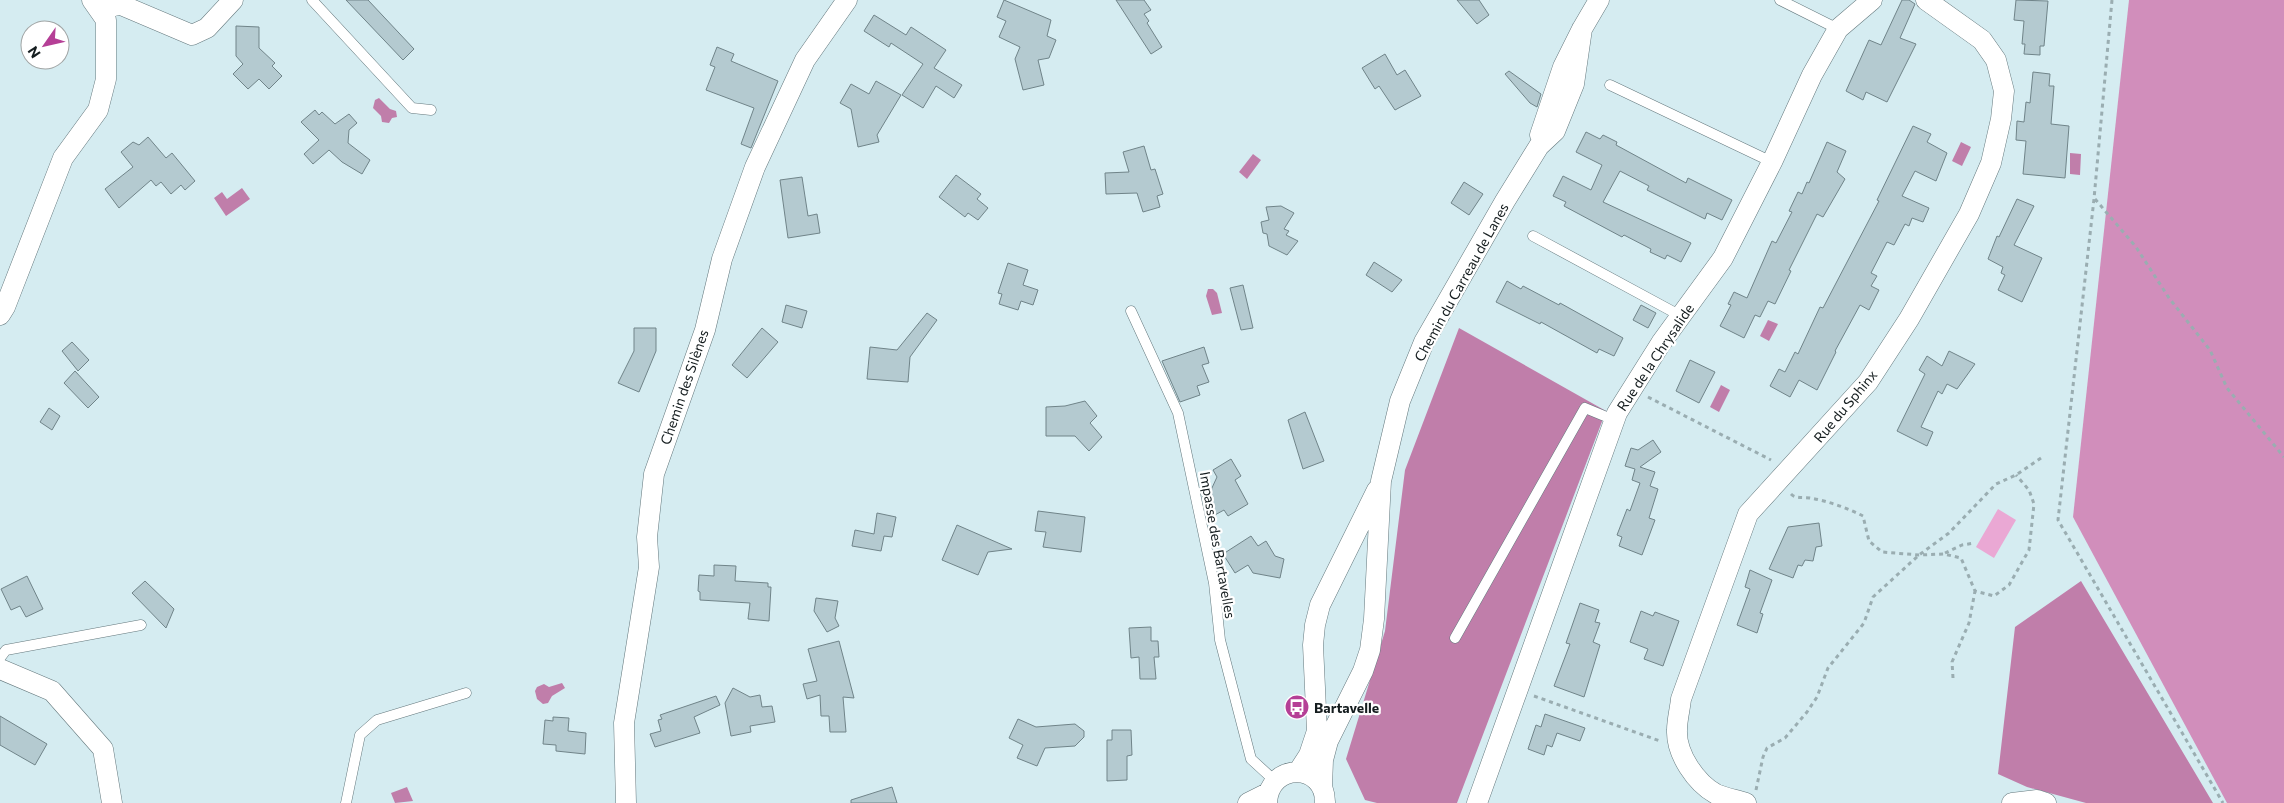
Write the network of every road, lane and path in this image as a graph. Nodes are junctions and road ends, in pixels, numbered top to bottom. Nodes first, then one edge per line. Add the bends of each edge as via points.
1 (232, 0) edge
2 (312, 0) edge
3 (847, 0) edge
4 (1599, 0) edge
5 (1780, 0) edge
6 (1872, 0) edge
7 (1926, 0) edge
8 (2112, 0) edge
9 (96, 5) edge
10 (1838, 29) junction
11 (1610, 85) dead end
12 (431, 110) dead end
13 (1772, 162) junction
14 (2094, 199) junction
15 (1533, 236) dead end
16 (1131, 311) dead end
17 (0, 315) edge
18 (1681, 316) junction
19 (1633, 390) junction
20 (1614, 420) junction
21 (2284, 457) edge
22 (2041, 458) dead end
23 (1790, 470) junction
24 (2016, 475) junction
25 (1381, 481) junction
26 (1794, 497) dead end
27 (1975, 543) dead end
28 (1944, 554) junction
29 (1919, 555) junction
30 (1975, 591) junction
31 (141, 625) dead end
32 (1455, 638) dead end
33 (0, 658) edge
34 (0, 669) edge
35 (1954, 678) dead end
36 (1518, 691) junction
37 (466, 693) dead end
38 (1679, 748) junction
39 (1298, 772) junction
40 (1270, 792) edge
41 (1325, 799) edge
42 (1750, 799) edge
43 (112, 803) edge
44 (346, 803) edge
45 (626, 803) edge
46 (1248, 803) edge
47 (1477, 803) edge
48 (2012, 803) edge
49 (2046, 803) edge
50 (2223, 803) edge

1 - 9 street via 207,28 192,35 119,4
2 - 12 lane via 412,108
3 - 45 street, Chemin des Silènes via 804,60 755,167 722,259 705,330 654,474 647,537 650,567 624,723
4 - 25 street, Chemin du Carreau de Lanes via 1563,67 1541,130 1539,146 1424,342 1400,401
5 - 10 lane
6 - 10 street, Rue de la Chrysalide
7 - 23 street, Rue du Sphinx via 1982,40 1996,60 2004,91 1991,163 1969,214 1909,319 1873,374
8 - 14 path
9 - 17 street via 106,20 106,79 98,110 63,158
10 - 13 street, Rue de la Chrysalide via 1812,75
11 - 13 lane
13 - 18 street, Rue de la Chrysalide via 1722,258
14 - 21 path via 2136,247 2169,298 2210,350 2227,388
14 - 50 path via 2058,520
15 - 18 lane
16 - 40 lane, Impasse des Bartavelles via 1178,413 1214,583 1220,640 1251,758
18 - 19 street, Rue de la Chrysalide
19 - 20 street, Rue de la Chrysalide
19 - 23 path
20 - 32 lane via 1585,408
20 - 36 street, Rue de la Chrysalide
22 - 24 path
23 - 38 street, Rue du Sphinx via 1748,514 1681,699 1677,731
24 - 29 path via 1996,484 1949,533
24 - 30 path via 2029,490 2034,504 2029,550 2009,585 1994,596
25 - 39 street, Chemin du Carreau de Lanes via 1320,605 1313,645 1317,731 1309,755
25 - 41 street, Chemin du Carreau de Lanes via 1370,650 1328,741 1323,760
26 - 29 path via 1812,498 1848,508 1863,516 1869,541 1882,552
27 - 28 path via 1962,544
28 - 29 path
28 - 30 path via 1961,558
29 - 42 path via 1873,597 1864,623 1828,668 1817,697 1807,712 1785,738 1767,748
30 - 35 path via 1969,623 1952,662
31 - 33 lane via 6,650
34 - 43 street via 52,691 104,749
36 - 38 path
36 - 47 street, Rue de la Chrysalide
37 - 44 lane via 377,720 360,735
38 - 42 street, Rue du Sphinx via 1702,782 1716,794
39 - 40 street via 1290,772
39 - 41 street via 1316,779
40 - 46 street
48 - 49 street via 2037,800

